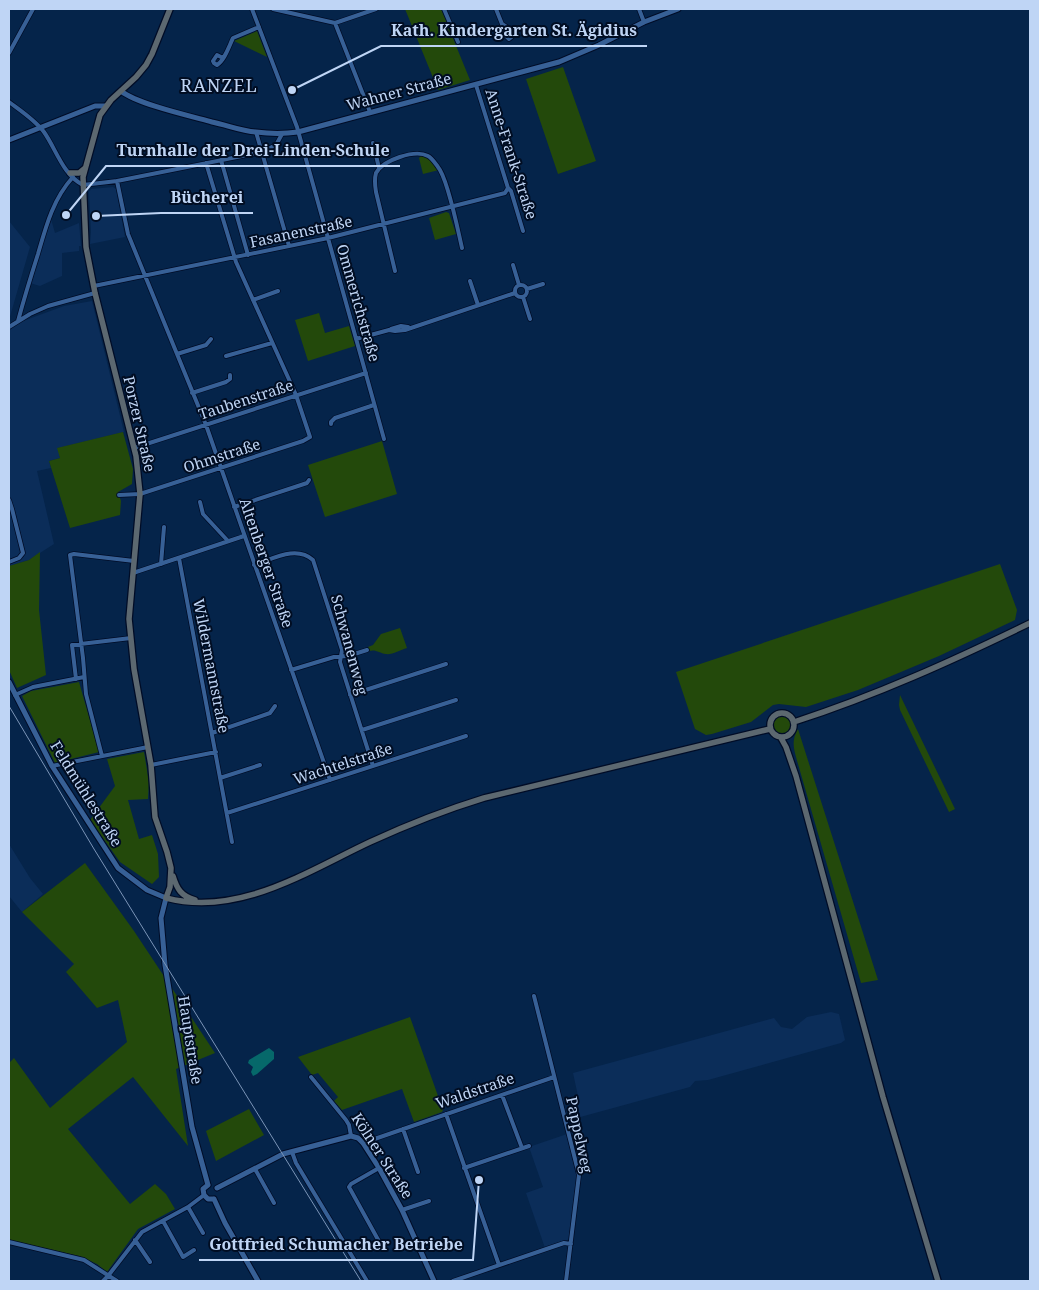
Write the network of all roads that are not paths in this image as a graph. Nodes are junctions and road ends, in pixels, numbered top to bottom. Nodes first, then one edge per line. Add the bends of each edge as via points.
1 (33, 9) edge
2 (170, 9) edge
3 (252, 9) edge
4 (273, 9) edge
5 (376, 9) edge
6 (444, 9) edge
7 (496, 9) edge
8 (639, 9) edge
9 (678, 9) edge
10 (644, 22) junction
11 (334, 23) junction
12 (502, 24) dead end
13 (259, 28) junction
14 (458, 42) dead end
15 (9, 53) edge
16 (223, 58) dead end
17 (476, 85) junction
18 (121, 91) junction
19 (9, 102) edge
20 (106, 106) junction
21 (370, 112) junction
22 (40, 128) junction
23 (256, 132) junction
24 (298, 132) junction
25 (282, 134) junction
26 (9, 140) edge
27 (372, 143) dead end
28 (262, 152) junction
29 (221, 160) junction
30 (206, 163) junction
31 (85, 168) junction
32 (379, 168) junction
33 (72, 175) junction
34 (118, 181) junction
35 (83, 185) junction
36 (508, 188) junction
37 (452, 207) junction
38 (385, 224) junction
39 (523, 230) dead end
40 (328, 238) junction
41 (289, 246) junction
42 (462, 248) dead end
43 (248, 254) junction
44 (235, 257) junction
45 (513, 265) dead end
46 (395, 271) dead end
47 (146, 276) junction
48 (470, 281) dead end
49 (543, 284) dead end
50 (519, 285) junction
51 (94, 286) junction
52 (527, 289) junction
53 (278, 292) dead end
54 (95, 293) junction
55 (515, 293) junction
56 (523, 297) junction
57 (253, 300) junction
58 (478, 306) junction
59 (530, 319) dead end
60 (18, 321) junction
61 (9, 327) edge
62 (211, 339) dead end
63 (356, 339) junction
64 (272, 342) junction
65 (177, 354) junction
66 (226, 356) dead end
67 (366, 373) junction
68 (230, 375) dead end
69 (192, 392) junction
70 (296, 396) junction
71 (374, 406) junction
72 (331, 424) dead end
73 (206, 425) junction
74 (384, 439) dead end
75 (134, 448) junction
76 (221, 468) junction
77 (309, 480) dead end
78 (140, 494) junction
79 (119, 495) dead end
80 (9, 500) edge
81 (200, 502) dead end
82 (234, 507) junction
83 (164, 527) dead end
84 (244, 536) junction
85 (228, 542) junction
86 (179, 558) junction
87 (134, 561) junction
88 (9, 562) edge
89 (162, 564) junction
90 (254, 565) junction
91 (133, 573) junction
92 (1030, 623) edge
93 (131, 638) junction
94 (81, 644) junction
95 (367, 650) dead end
96 (341, 657) junction
97 (446, 664) dead end
98 (291, 670) junction
99 (84, 677) junction
100 (76, 679) junction
101 (9, 682) edge
102 (15, 695) junction
103 (350, 695) junction
104 (456, 700) dead end
105 (275, 706) dead end
106 (794, 722) junction
107 (770, 729) junction
108 (362, 730) junction
109 (212, 732) junction
110 (790, 735) junction
111 (466, 736) dead end
112 (781, 738) junction
113 (148, 747) junction
114 (216, 752) junction
115 (102, 756) junction
116 (151, 765) junction
117 (260, 765) dead end
118 (52, 766) junction
119 (373, 766) junction
120 (796, 776) junction
121 (220, 778) junction
122 (330, 780) junction
123 (227, 813) junction
124 (232, 842) dead end
125 (172, 873) junction
126 (166, 898) junction
127 (204, 902) junction
128 (534, 996) dead end
129 (312, 1077) dead end
130 (554, 1077) junction
131 (502, 1095) junction
132 (446, 1114) junction
133 (403, 1129) junction
134 (351, 1136) junction
135 (363, 1142) junction
136 (529, 1146) dead end
137 (522, 1148) junction
138 (292, 1152) junction
139 (379, 1168) junction
140 (464, 1168) junction
141 (255, 1169) junction
142 (418, 1172) dead end
143 (208, 1185) junction
144 (218, 1188) junction
145 (204, 1195) junction
146 (214, 1199) junction
147 (429, 1201) dead end
148 (274, 1202) dead end
149 (188, 1206) junction
150 (402, 1210) junction
151 (163, 1221) junction
152 (203, 1233) dead end
153 (135, 1240) junction
154 (9, 1242) edge
155 (571, 1244) junction
156 (381, 1245) dead end
157 (194, 1250) dead end
158 (150, 1262) dead end
159 (499, 1266) junction
160 (108, 1276) junction
161 (102, 1281) edge
162 (118, 1281) edge
163 (258, 1281) edge
164 (367, 1281) edge
165 (434, 1281) edge
166 (453, 1281) edge
167 (566, 1281) edge
168 (938, 1281) edge

1 - 15 street
2 - 18 main road, Porzer Straße via 146,65
3 - 13 street, Ommerichstraße
4 - 11 street
5 - 11 street
6 - 14 street
7 - 12 street
8 - 10 street
9 - 10 street, Wahner Straße
10 - 17 street, Wahner Straße via 559,62
11 - 21 street
13 - 16 street via 233,38
13 - 24 street, Ommerichstraße
17 - 21 street, Wahner Straße
17 - 36 street, Anne-Frank-Straße
18 - 20 main road, Porzer Straße
18 - 23 street, Wahner Straße via 156,106
19 - 22 street
20 - 22 street via 95,106
20 - 31 main road, Porzer Straße
21 - 24 street, Wahner Straße
22 - 26 street
22 - 33 street
23 - 25 street, Wahner Straße
23 - 28 street
24 - 25 street, Wahner Straße
24 - 40 street, Ommerichstraße
25 - 28 street via 276,145
27 - 32 street
28 - 29 street
28 - 41 street
29 - 30 street
29 - 43 street
30 - 34 street
30 - 44 street
31 - 33 main road
31 - 35 main road, Porzer Straße
32 - 37 street via 391,160 415,154 429,156 440,169
32 - 38 street via 375,187
33 - 35 street
33 - 60 street via 50,214
34 - 35 street
34 - 47 street, Altenberger Straße via 124,223
35 - 51 main road, Porzer Straße via 86,247
36 - 37 street, Fasanenstraße via 505,193
36 - 39 street, Anne-Frank-Straße
37 - 38 street, Fasanenstraße
37 - 42 street
38 - 40 street, Fasanenstraße
38 - 46 street
40 - 41 street, Fasanenstraße
40 - 63 street, Ommerichstraße
41 - 43 street, Fasanenstraße
43 - 44 street, Fasanenstraße
44 - 47 street, Fasanenstraße
44 - 57 street
45 - 50 street
47 - 51 street, Fasanenstraße
47 - 65 street, Altenberger Straße
48 - 58 street
49 - 52 street
50 - 52 street
50 - 55 street
51 - 54 main road, Porzer Straße
52 - 56 street
53 - 57 street
54 - 60 street via 48,306
54 - 75 main road, Porzer Straße
55 - 56 street
55 - 58 street
56 - 59 street
57 - 64 street
58 - 63 street via 400,331 389,330
60 - 61 street
62 - 65 street via 206,345
63 - 67 street, Ommerichstraße
64 - 66 street
64 - 70 street
65 - 69 street, Altenberger Straße
67 - 70 street, Taubenstraße
67 - 71 street, Ommerichstraße
68 - 69 street via 226,382
69 - 73 street, Altenberger Straße
70 - 73 street, Taubenstraße
70 - 76 street, Ohmstraße via 310,437 307,440
71 - 72 street via 335,418
71 - 74 street, Ommerichstraße
73 - 75 street, Taubenstraße
73 - 76 street, Altenberger Straße
75 - 78 main road, Porzer Straße
76 - 78 street, Ohmstraße
76 - 82 street, Altenberger Straße
77 - 82 street
78 - 79 street, Ohmstraße
78 - 87 main road, Porzer Straße
80 - 88 street via 23,553
81 - 85 street via 203,514
82 - 84 street, Altenberger Straße
83 - 89 street
84 - 85 street
84 - 90 street, Altenberger Straße
85 - 86 street
86 - 89 street
86 - 109 street, Wildermannstraße
87 - 91 main road, Porzer Straße
87 - 94 street via 70,555
89 - 91 street
90 - 96 street, Schwanenweg via 296,552 311,558 342,650
90 - 98 street, Altenberger Straße
91 - 93 main road, Porzer Straße
92 - 106 main road via 906,681
93 - 94 street
93 - 113 main road, Porzer Straße
94 - 99 street
94 - 100 street via 72,645
95 - 96 street
96 - 98 street
96 - 103 street, Schwanenweg
97 - 103 street
98 - 122 street, Altenberger Straße
99 - 100 street
99 - 115 street via 86,699
100 - 102 street via 33,687
101 - 102 street, Feldmühlestraße
102 - 118 street, Feldmühlestraße
103 - 108 street, Schwanenweg
104 - 108 street
105 - 109 street via 270,713
106 - 107 main road via 789,716 778,713 770,721
106 - 110 main road
107 - 112 main road
107 - 127 main road via 476,801 396,830 284,883 237,899
108 - 119 street, Schwanenweg
109 - 114 street, Wildermannstraße
110 - 112 main road
110 - 120 main road
111 - 119 street, Wachtelstraße
112 - 120 main road
113 - 115 street
113 - 116 main road, Porzer Straße
114 - 116 street
114 - 121 street, Wildermannstraße
115 - 118 street
116 - 125 main road, Porzer Straße via 155,817
117 - 121 street
118 - 126 street, Feldmühlestraße via 118,868 147,890
119 - 122 street, Wachtelstraße
120 - 168 main road via 883,1097
121 - 123 street, Wildermannstraße
122 - 123 street, Wachtelstraße
123 - 124 street, Wildermannstraße
125 - 126 main road, Porzer Straße
125 - 127 main road via 182,895
126 - 127 main road
126 - 143 street, Hauptstraße via 161,918 164,957 192,1127
128 - 130 street, Pappelweg
129 - 134 street, Kölner Straße via 346,1120
130 - 131 street, Waldstraße
130 - 155 street, Pappelweg via 579,1175
131 - 132 street, Waldstraße
131 - 137 street
132 - 133 street, Waldstraße
132 - 140 street
133 - 135 street, Waldstraße
133 - 142 street
134 - 135 street, Kölner Straße
134 - 138 street
135 - 139 street, Kölner Straße
136 - 137 street
137 - 140 street
138 - 141 street
138 - 164 street
139 - 150 street, Kölner Straße
139 - 156 street via 349,1188
140 - 159 street
141 - 144 street
141 - 148 street
143 - 144 street
143 - 145 street via 203,1189
144 - 146 street
145 - 146 street
145 - 149 street
146 - 163 street
147 - 150 street
149 - 151 street
149 - 152 street
150 - 165 street, Kölner Straße
151 - 153 street via 142,1232
151 - 157 street via 183,1257
153 - 158 street
153 - 160 street
154 - 160 street via 79,1259
155 - 159 street via 564,1243
155 - 167 street, Pappelweg
159 - 166 street
160 - 161 street
160 - 162 street

